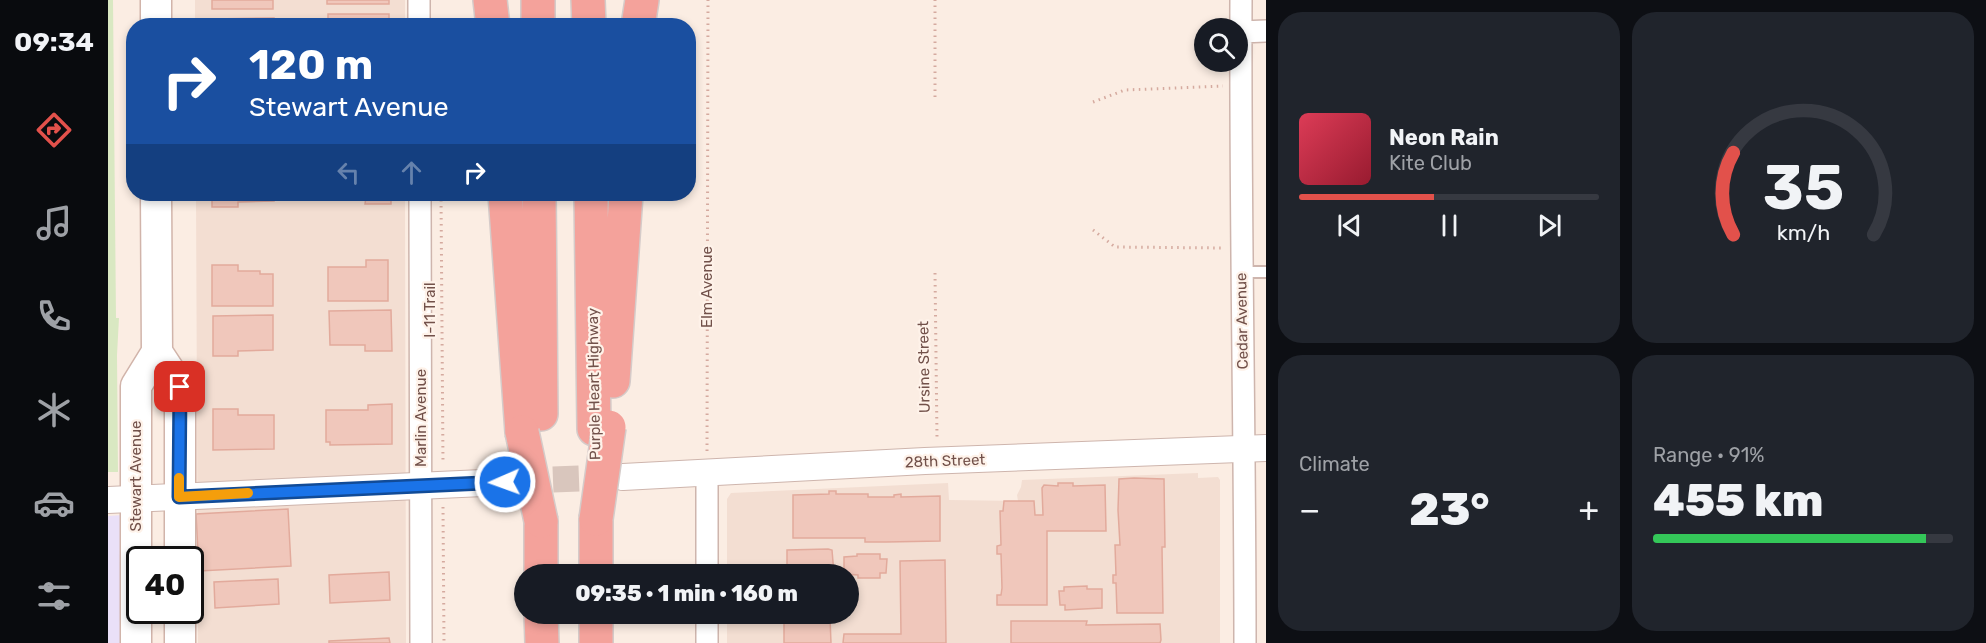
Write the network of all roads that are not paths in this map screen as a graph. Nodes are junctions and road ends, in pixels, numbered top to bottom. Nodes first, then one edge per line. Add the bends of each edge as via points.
1 (156, 0) edge
2 (419, 0) edge
3 (490, 0) edge
4 (538, 0) edge
5 (588, 0) edge
6 (642, 0) edge
7 (1241, 0) edge
8 (156, 18) edge
9 (419, 18) edge
10 (492, 18) edge
11 (538, 18) edge
12 (589, 18) edge
13 (639, 18) edge
14 (1241, 18) edge
15 (1266, 31) edge
16 (1248, 32) edge
17 (1240, 72) edge
18 (156, 201) edge
19 (420, 201) edge
20 (506, 201) edge
21 (539, 201) edge
22 (591, 201) edge
23 (625, 201) edge
24 (1241, 272) junction
25 (1266, 272) edge
26 (157, 352) junction
27 (602, 428) junction
28 (532, 432) junction
29 (1255, 449) edge
30 (707, 472) junction
31 (624, 477) tunnel mouth
32 (505, 482) tunnel mouth
33 (432, 485) junction
34 (179, 497) junction
35 (122, 500) edge
36 (180, 546) edge
37 (541, 564) edge
38 (596, 564) edge
39 (707, 564) edge
40 (180, 624) edge
41 (541, 624) edge
42 (596, 624) edge
43 (707, 624) edge
44 (136, 643) edge
45 (180, 643) edge
46 (421, 643) edge
47 (542, 643) edge
48 (596, 643) edge
49 (707, 643) edge
50 (1245, 643) edge

1 - 8 main road
2 - 9 street
3 - 10 highway
4 - 11 highway
5 - 12 highway
6 - 13 highway
7 - 14 street, Cedar Avenue
15 - 16 street
17 - 24 street, Cedar Avenue
18 - 26 main road
19 - 33 street, Marlin Avenue
20 - 28 highway
21 - 28 highway
22 - 27 highway, Purple Heart Highway
23 - 27 highway
24 - 25 lane
24 - 29 street, Cedar Avenue
26 - 34 main road via 180,387
26 - 35 main road, Stewart Avenue via 136,386
27 - 38 highway, bridge
28 - 37 highway, bridge
29 - 30 street, 28th Street
29 - 50 street, Cedar Avenue
30 - 31 street, 28th Street
30 - 39 street
32 - 33 street
33 - 34 street
33 - 46 street, Marlin Avenue
34 - 35 street
34 - 36 main road
35 - 44 main road, Stewart Avenue
40 - 45 main road
41 - 47 highway
42 - 48 highway
43 - 49 street

